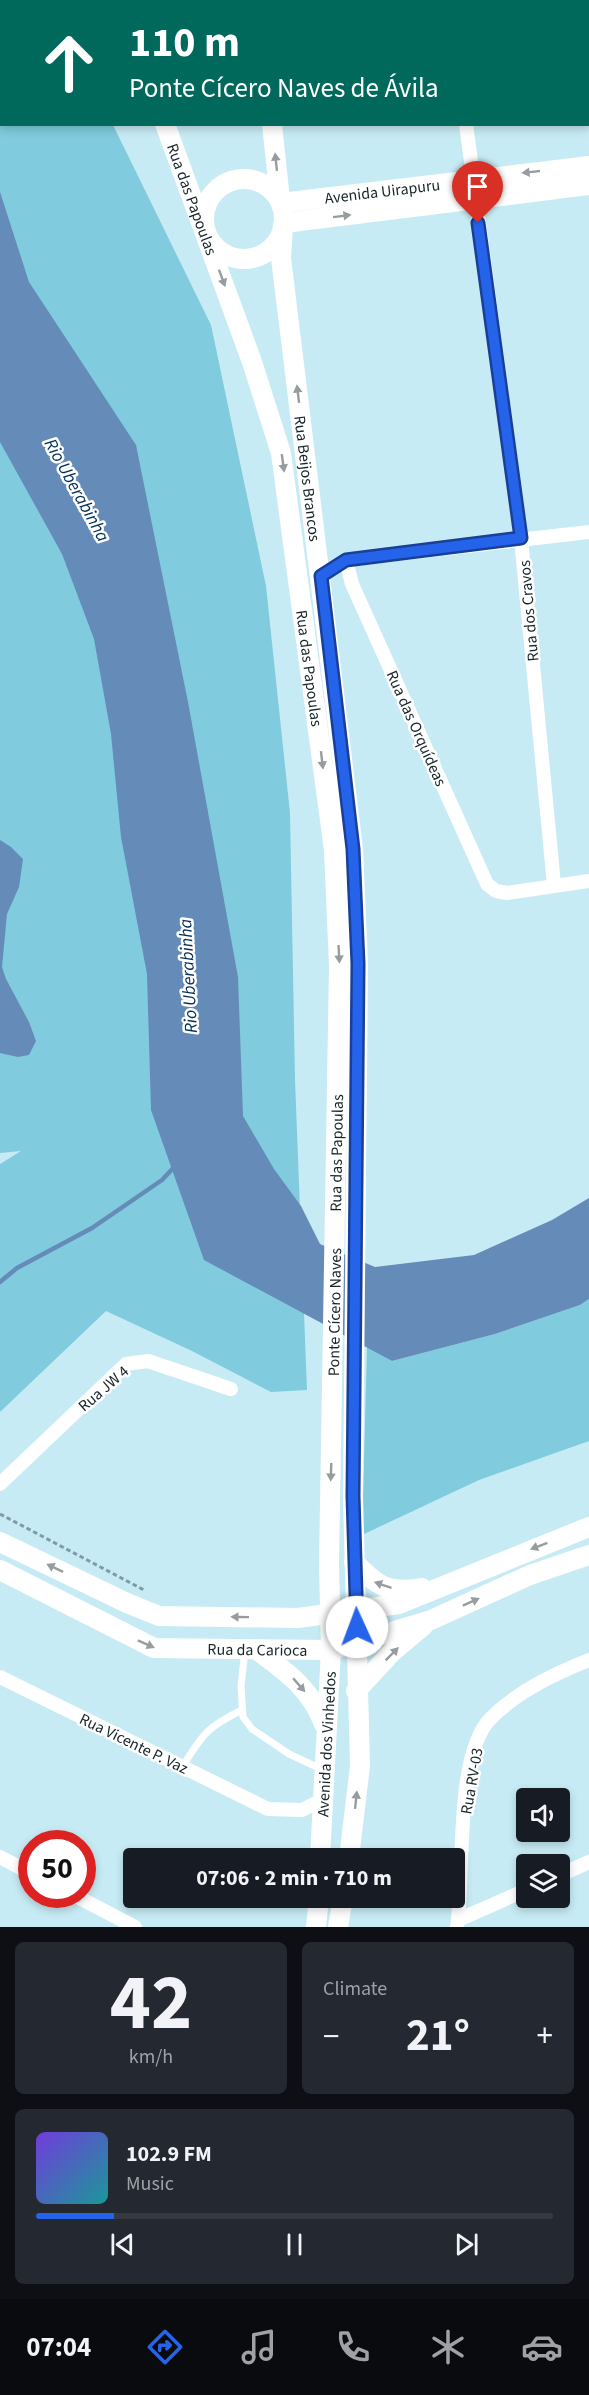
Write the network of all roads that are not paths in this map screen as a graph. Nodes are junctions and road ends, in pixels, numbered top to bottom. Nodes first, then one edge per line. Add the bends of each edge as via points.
1 (166, 126) edge
2 (272, 126) edge
3 (466, 126) edge
4 (589, 166) edge
5 (473, 178) junction
6 (589, 185) edge
7 (475, 201) junction
8 (280, 202) junction
9 (284, 225) junction
10 (207, 234) junction
11 (589, 532) edge
12 (521, 538) junction
13 (346, 560) junction
14 (321, 576) junction
15 (589, 881) edge
16 (554, 885) junction
17 (335, 1232) joint
18 (354, 1387) joint
19 (231, 1389) dead end
20 (332, 1413) joint
21 (0, 1484) edge
22 (589, 1527) edge
23 (0, 1542) edge
24 (589, 1555) edge
25 (354, 1562) junction
26 (329, 1564) junction
27 (0, 1570) edge
28 (461, 1580) junction
29 (81, 1581) junction
30 (127, 1603) junction
31 (73, 1608) junction
32 (356, 1610) junction
33 (329, 1613) junction
34 (298, 1618) junction
35 (430, 1620) junction
36 (119, 1631) junction
37 (357, 1644) junction
38 (251, 1650) junction
39 (331, 1650) junction
40 (589, 1660) edge
41 (0, 1677) edge
42 (356, 1691) junction
43 (242, 1710) junction
44 (326, 1731) junction
45 (182, 1767) junction
46 (324, 1771) junction
47 (322, 1800) junction
48 (320, 1848) edge
49 (350, 1848) edge
50 (0, 1857) edge
51 (589, 1862) edge
52 (18, 1867) edge
53 (570, 1871) edge
54 (516, 1895) edge
55 (96, 1907) edge
56 (318, 1908) edge
57 (342, 1908) edge
58 (458, 1924) edge
59 (135, 1927) edge
60 (316, 1927) edge
61 (338, 1927) edge

1 - 10 main road, Rua das Papoulas
8 -> 2 main road
3 - 5 street, Rua dos Cravos
4 -> 5 main road, Avenida Uirapuru
5 - 7 street, Rua dos Cravos
5 - 8 main road, Avenida Uirapuru
6 - 7 main road, Avenida Uirapuru
9 -> 7 main road, Avenida Uirapuru
7 - 12 street, Rua dos Cravos
8 - 9 main road
8 - 10 main road via 270,188 257,181 242,178 227,182 207,204
9 - 10 main road via 272,248 244,259 228,256 215,247
14 -> 9 main road, Rua Beijos Brancos via 281,258
10 -> 17 main road, Rua das Papoulas via 281,453 312,677 333,850 339,966
11 - 12 street
12 - 13 street
12 - 16 street, Rua dos Cravos
13 - 14 street
13 - 16 street, Rua das Orquídeas via 352,584 487,884 507,893
14 - 18 main road, Rua Beijos Brancos via 353,849 358,964
15 - 16 street
17 - 20 main road, Ponte Cícero Naves
18 - 25 main road, Avenida dos Vinhedos
19 - 21 street, Rua JW 4 via 148,1361 126,1364
20 -> 26 main road, Avenida dos Vinhedos
22 -> 28 main road, Rua da Carioca
29 -> 23 main road, Rua da Carioca
35 -> 24 main road, Rua da Carioca via 530,1575
28 -> 25 main road via 407,1591 387,1588 374,1582
25 - 32 main road, Avenida dos Vinhedos
26 - 33 main road, Avenida dos Vinhedos
26 - 34 main road via 316,1596
27 - 31 main road, Rua da Carioca
28 - 32 main road, Rua da Carioca via 399,1604
29 - 30 main road, Rua da Carioca
29 - 31 main road via 83,1596
34 -> 30 main road, Rua da Carioca via 159,1616
30 - 36 main road via 117,1615
31 - 36 main road, Rua da Carioca
32 - 33 main road, Rua da Carioca
32 - 37 main road, Avenida dos Vinhedos
33 - 34 main road, Rua da Carioca
33 - 39 main road, Avenida dos Vinhedos
35 - 37 main road, Rua da Carioca
42 -> 35 main road
36 -> 38 main road, Rua da Carioca via 154,1648
37 - 39 main road, Rua da Carioca
37 - 42 main road, Avenida dos Vinhedos
38 - 39 main road, Rua da Carioca
38 - 43 lane via 241,1686
38 -> 44 main road via 291,1675 316,1704
39 - 44 main road, Avenida dos Vinhedos
40 - 58 street, Rua RV-03 via 531,1687 490,1719 475,1745 464,1819
41 - 45 street, Rua Vicente P. Vaz
49 -> 42 main road, Avenida dos Vinhedos via 360,1766
43 - 45 lane via 204,1732
43 - 46 lane via 252,1729
44 - 46 main road, Avenida dos Vinhedos
45 - 47 street, Rua Vicente P. Vaz via 268,1809 302,1810
46 - 47 main road, Avenida dos Vinhedos
47 - 48 main road, Avenida dos Vinhedos
50 - 52 street
51 - 53 street
54 - 58 street
55 - 59 street
56 - 60 main road
57 - 61 main road

